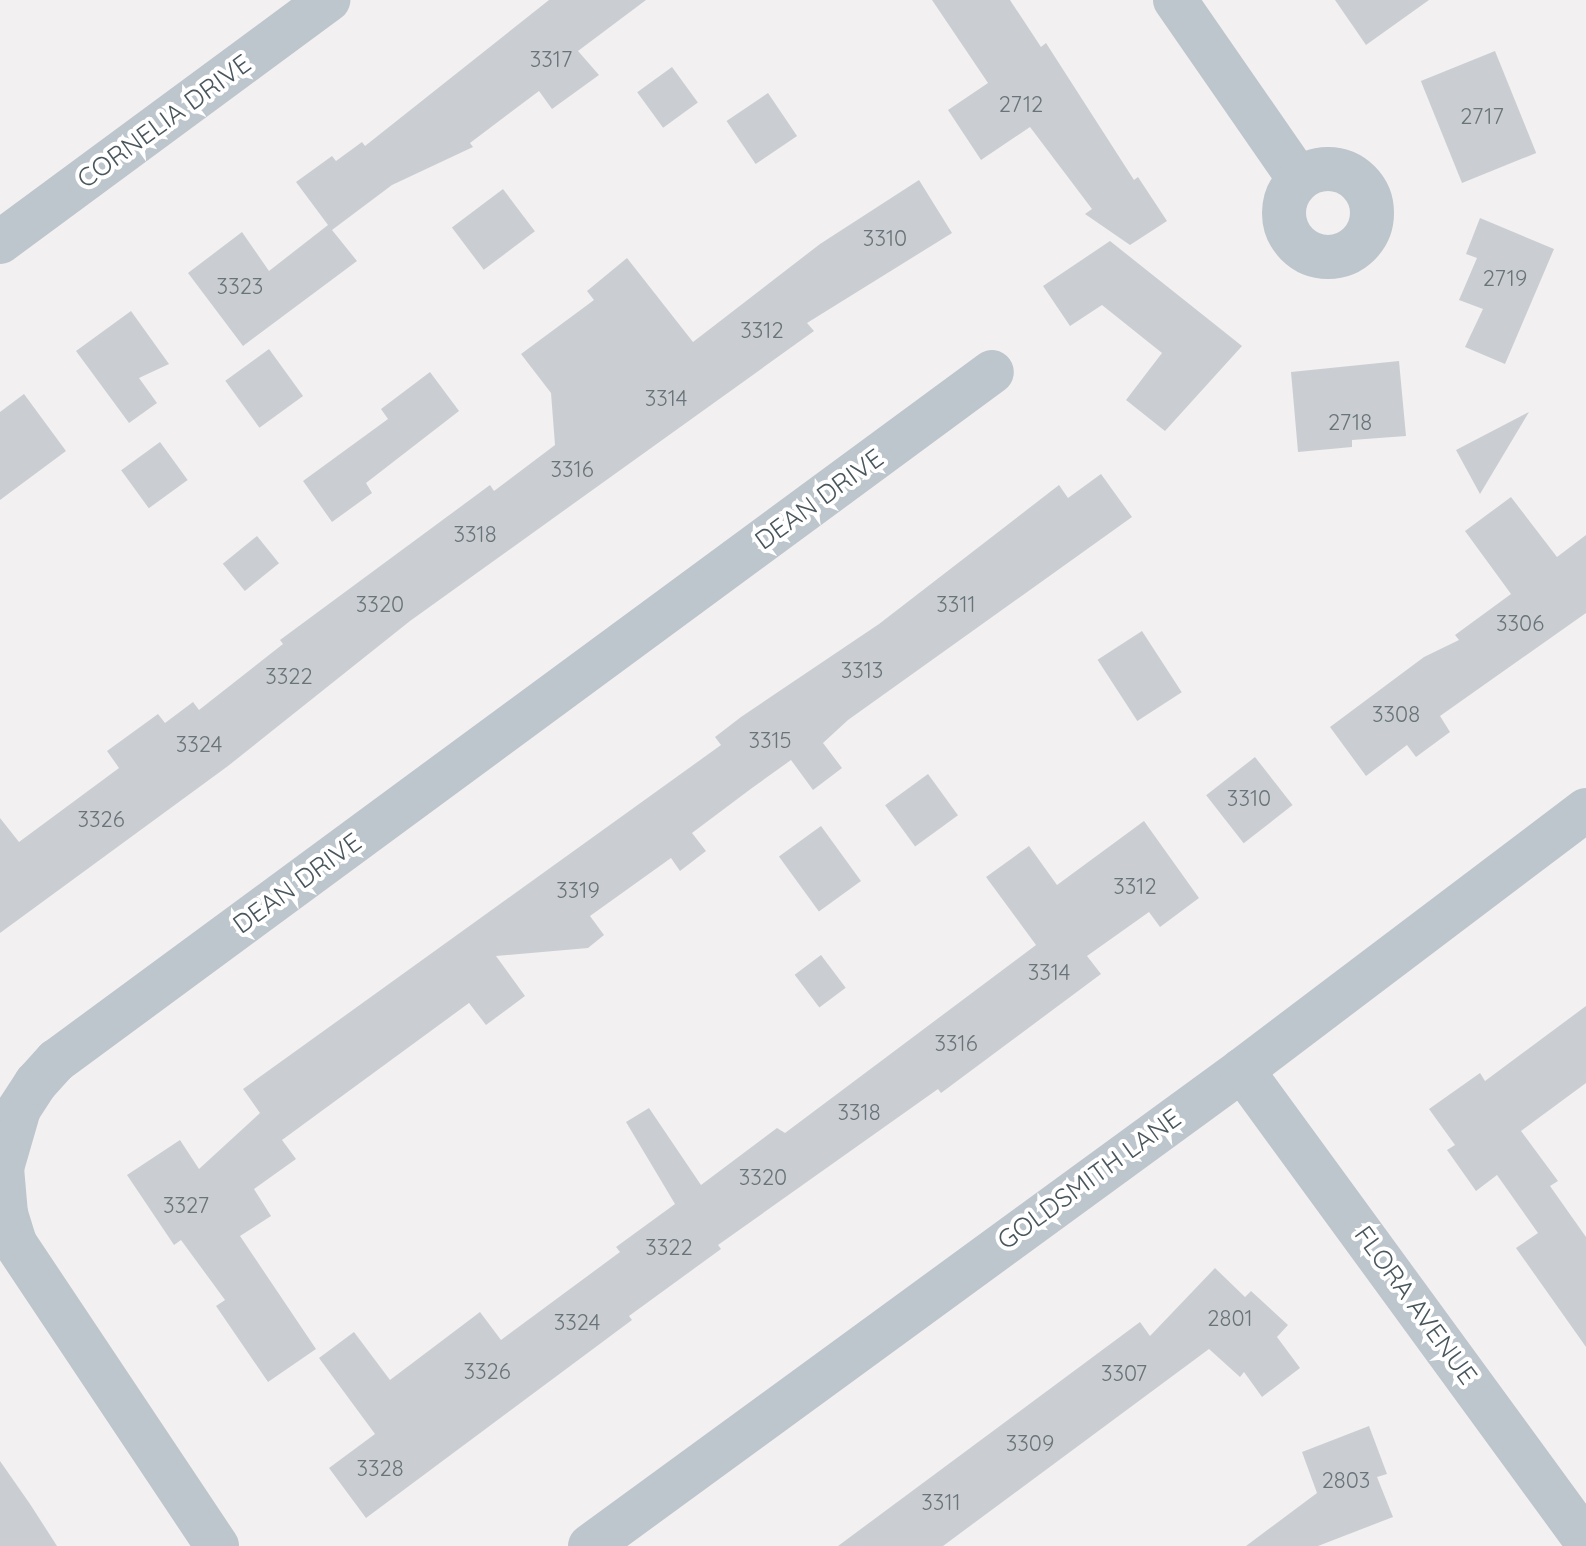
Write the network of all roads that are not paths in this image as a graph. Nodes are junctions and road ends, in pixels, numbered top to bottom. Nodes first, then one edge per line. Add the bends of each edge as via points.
1 (328, 0) edge
2 (1175, 0) edge
3 (1299, 179) dead end
4 (0, 242) edge
5 (992, 372) dead end
6 (1586, 810) edge
7 (1242, 1070) junction
8 (1571, 1539) edge
9 (217, 1546) edge
10 (590, 1546) edge

1 - 4 street, CORNELIA DRIVE
2 - 3 street
5 - 9 street, DEAN DRIVE via 56,1061 36,1083 19,1109 2,1168 15,1243
6 - 7 street, GOLDSMITH LANE
7 - 8 street, FLORA AVENUE
7 - 10 street, GOLDSMITH LANE

